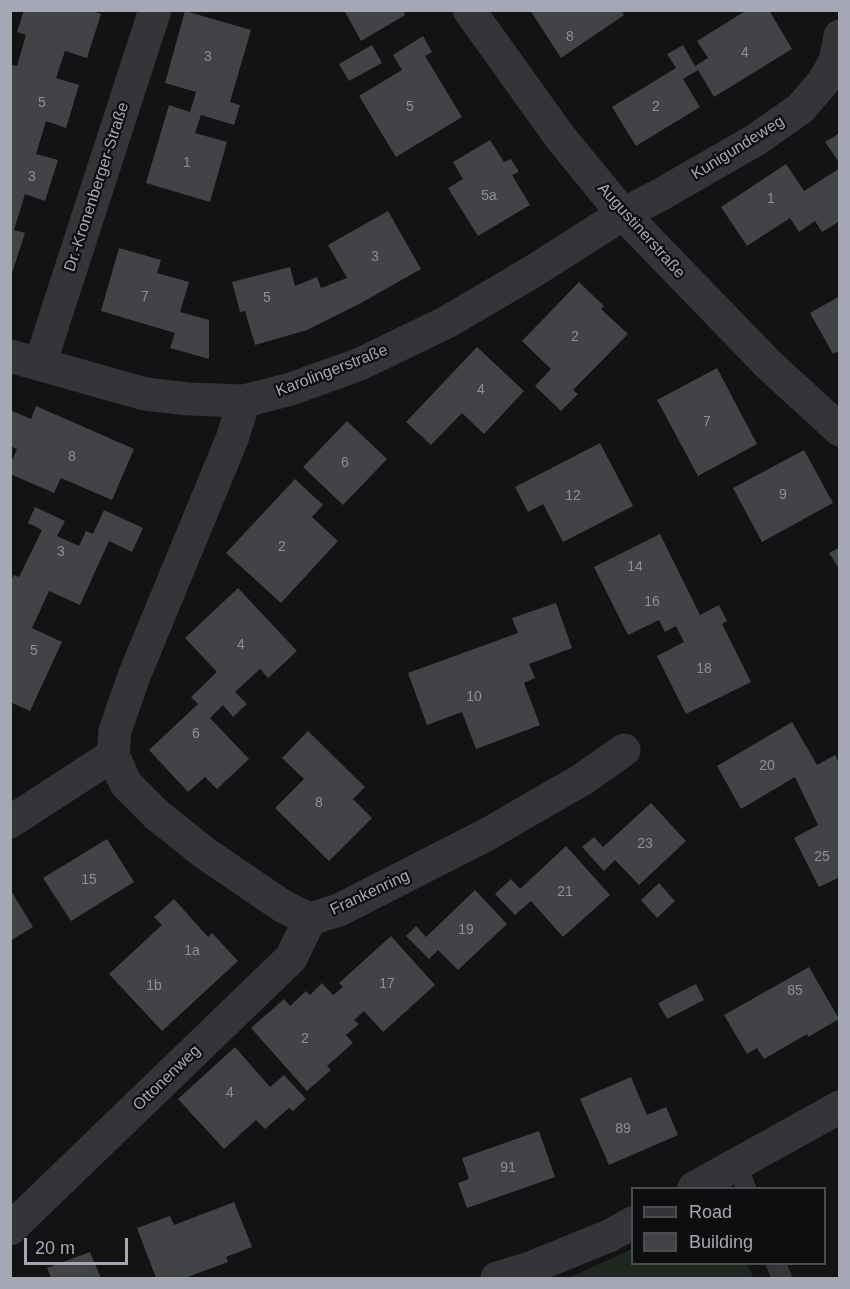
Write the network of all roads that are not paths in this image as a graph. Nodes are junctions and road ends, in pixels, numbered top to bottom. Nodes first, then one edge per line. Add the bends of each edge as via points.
1 (155, 10) edge
2 (469, 10) edge
3 (838, 10) edge
4 (840, 18) edge
5 (838, 53) edge
6 (623, 214) junction
7 (25, 360) edge
8 (244, 401) junction
9 (840, 430) edge
10 (624, 750) dead end
11 (113, 755) junction
12 (10, 822) edge
13 (310, 919) junction
14 (840, 1107) edge
15 (742, 1177) edge
16 (698, 1187) edge
17 (631, 1223) edge
18 (10, 1229) edge
19 (497, 1278) edge

1 - 7 street, Dr.-Kronenberger-Straße
2 - 6 street, Augustinerstraße via 560,137
3 - 4 street
5 - 6 street, Kunigundeweg via 824,81 801,108 757,139
6 - 8 street, Karolingerstraße via 447,322 360,364
6 - 9 street, Augustinerstraße via 769,365
7 - 8 street, Karolingerstraße via 145,394
8 - 11 street via 134,676 116,731
10 - 13 street, Frankenring via 486,836 339,910
11 - 12 street
11 - 13 street, Frankenring via 126,784 157,815 284,908
13 - 18 street, Ottonenweg via 291,958
14 - 15 street
15 - 16 street
17 - 19 street via 550,1260

